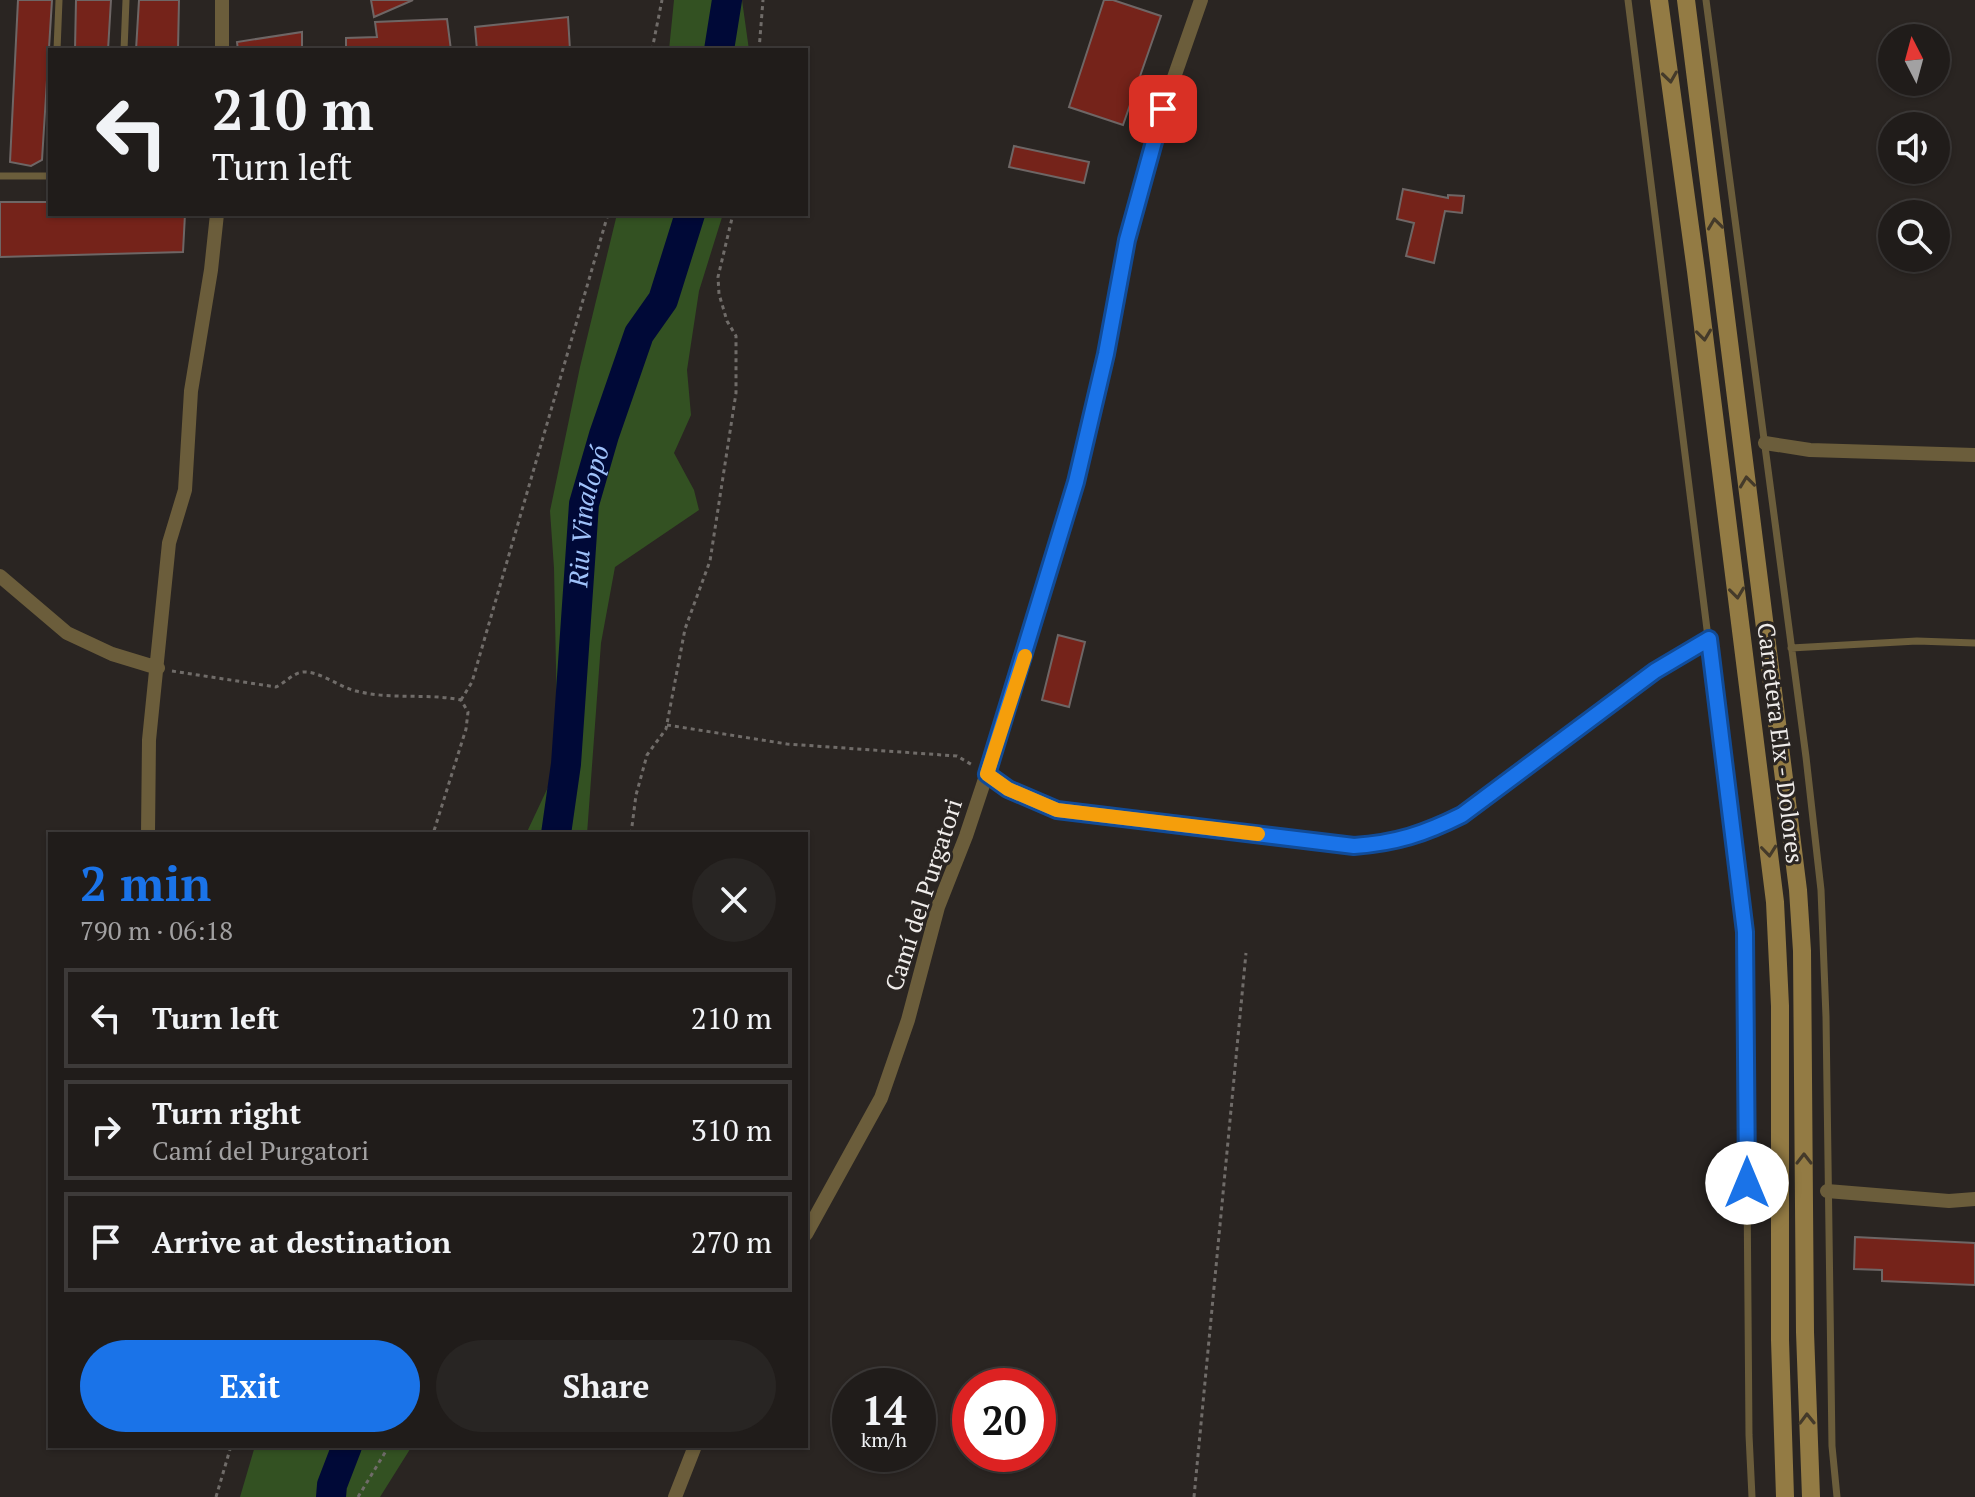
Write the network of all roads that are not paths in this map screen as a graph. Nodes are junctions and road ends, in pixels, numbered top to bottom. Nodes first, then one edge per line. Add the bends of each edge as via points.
1 (59, 0) edge
2 (126, 0) edge
3 (222, 0) edge
4 (1201, 0) edge
5 (1628, 0) edge
6 (1659, 0) edge
7 (1686, 0) edge
8 (1706, 0) edge
9 (57, 48) edge
10 (124, 48) edge
11 (222, 48) edge
12 (0, 176) edge
13 (48, 176) edge
14 (216, 216) edge
15 (1765, 443) junction
16 (1975, 455) edge
17 (0, 576) edge
18 (1709, 639) junction
19 (1975, 643) edge
20 (1791, 648) junction
21 (158, 668) junction
22 (987, 774) junction
23 (148, 832) edge
24 (1827, 1191) junction
25 (1975, 1199) edge
26 (808, 1230) edge
27 (694, 1448) edge
28 (675, 1497) edge
29 (1752, 1497) edge
30 (1785, 1497) edge
31 (1811, 1497) edge
32 (1837, 1497) edge

1 - 9 lane
2 - 10 lane
3 - 11 street
4 - 22 street, Camí del Purgatori via 1163,109 1127,240 1069,508
5 - 18 lane
6 -> 30 main road, Carretera Elx - Dolores via 1775,902
31 -> 7 main road, Carretera Elx - Dolores via 1798,890
8 - 15 lane
12 - 13 lane
14 - 21 street via 191,391 185,490 169,543
15 - 16 street via 1810,450
15 - 20 lane
17 - 21 street via 67,633
18 - 22 lane via 1655,671 1462,815 1389,843 1354,846 1057,810
18 - 29 lane via 1745,932
19 - 20 lane
20 - 24 lane via 1821,890
21 - 23 street via 149,740
22 - 26 street, Camí del Purgatori via 938,907 881,1098
24 - 25 street
24 - 32 lane
27 - 28 street

